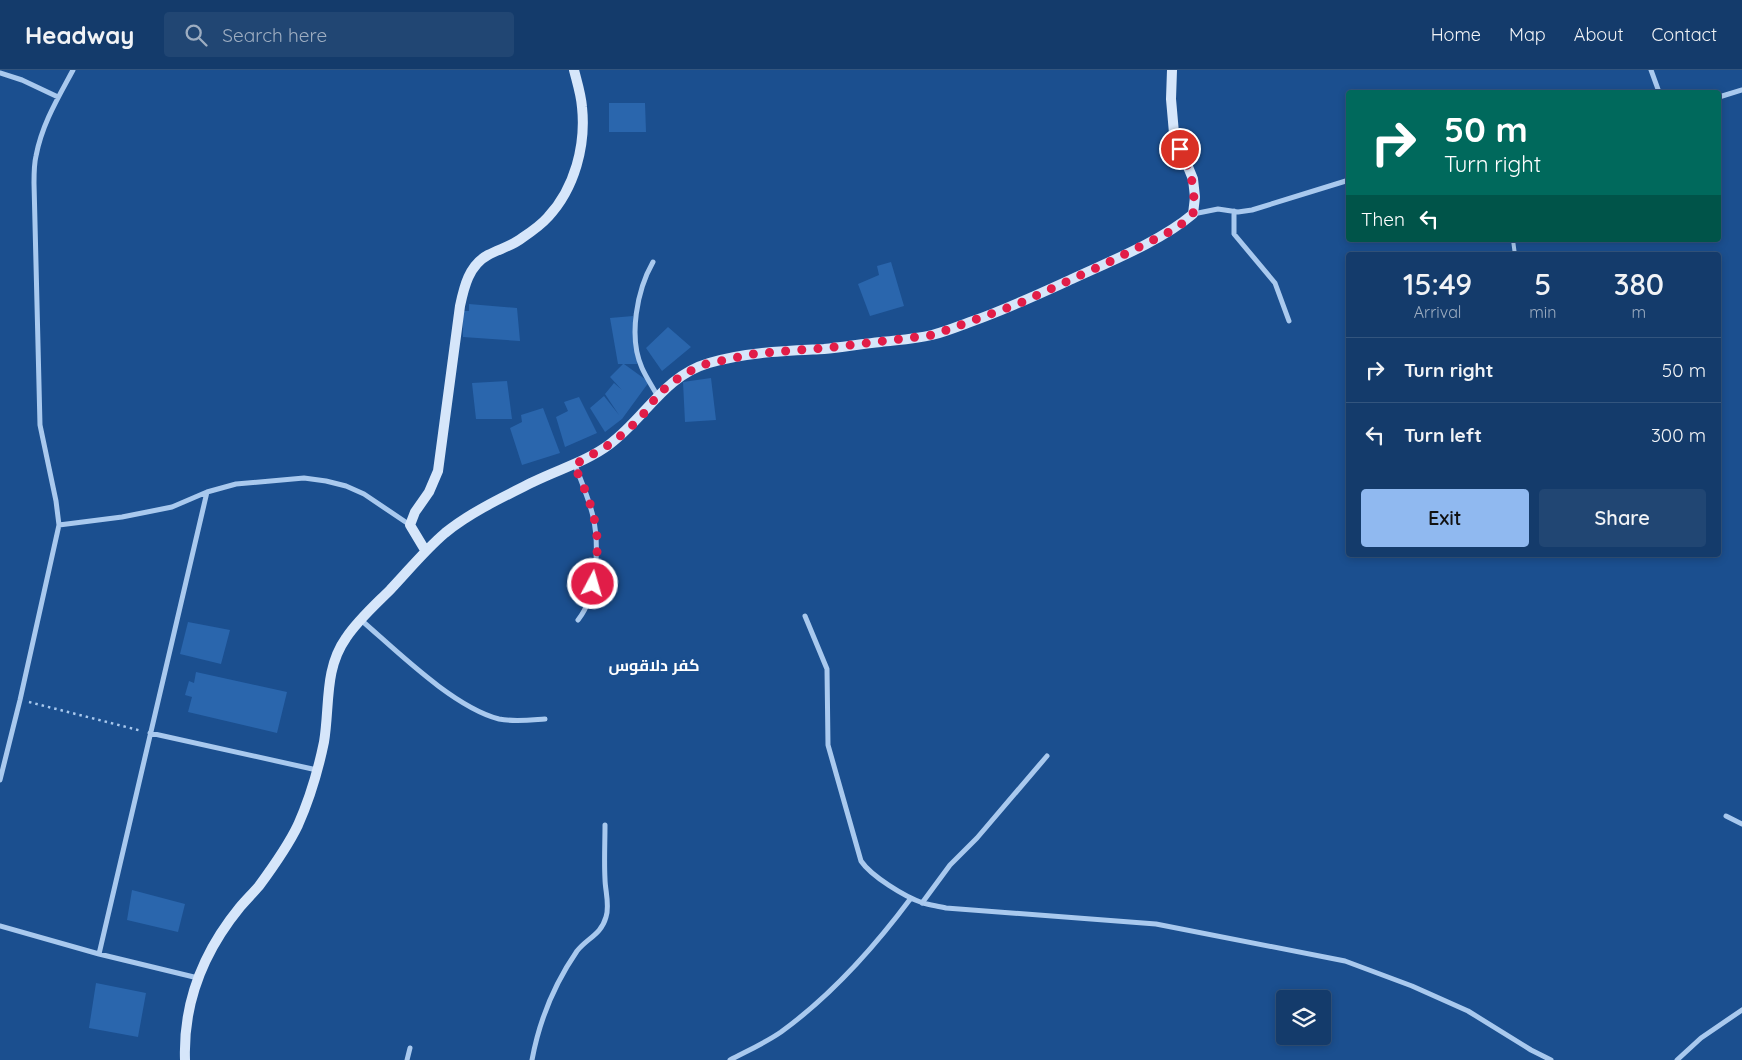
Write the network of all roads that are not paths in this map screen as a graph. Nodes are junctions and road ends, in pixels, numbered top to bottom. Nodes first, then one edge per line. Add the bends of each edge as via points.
1 (73, 70) edge
2 (574, 70) edge
3 (1172, 70) edge
4 (1652, 70) edge
5 (0, 73) edge
6 (1658, 90) edge
7 (1742, 90) edge
8 (1721, 96) edge
9 (58, 97) junction
10 (1346, 181) edge
11 (1234, 211) junction
12 (1193, 214) junction
13 (653, 262) dead end
14 (1289, 321) dead end
15 (657, 395) junction
16 (574, 465) junction
17 (207, 492) junction
18 (59, 525) junction
19 (410, 525) junction
20 (425, 550) junction
21 (805, 616) dead end
22 (361, 620) junction
23 (578, 620) dead end
24 (545, 719) dead end
25 (150, 733) junction
26 (1047, 756) dead end
27 (317, 770) junction
28 (0, 780) edge
29 (1726, 816) dead end
30 (1742, 824) edge
31 (605, 825) dead end
32 (911, 898) junction
33 (922, 902) junction
34 (0, 926) edge
35 (99, 954) junction
36 (198, 978) junction
37 (1742, 1010) edge
38 (410, 1048) dead end
39 (186, 1060) edge
40 (407, 1060) edge
41 (532, 1060) edge
42 (730, 1060) edge
43 (1551, 1060) edge
44 (1677, 1060) edge

1 - 9 street
2 - 19 main road via 582,107 578,162 570,183 549,216 519,240 479,260 467,280 460,306 438,471
3 - 12 main road via 1174,133 1193,179
4 - 6 street
5 - 9 street
7 - 8 street
9 - 18 street via 47,118 36,157 34,210 40,425
10 - 11 street via 1252,210
11 - 12 street via 1218,209
11 - 14 street via 1234,234 1275,283
12 - 15 main road via 1177,228 1107,263 1018,304 933,335 737,356 688,372
13 - 15 street via 641,287 636,335 642,368
15 - 16 main road via 627,431
16 - 20 main road via 537,480 468,516
16 - 23 street via 589,499 597,537 592,593
17 - 18 street via 164,509 122,518
17 - 19 street via 236,484 304,478 326,481 364,494
17 - 25 street
18 - 28 street
19 - 20 main road
20 - 22 main road
21 - 32 street via 827,669 828,746 861,861 872,873
22 - 24 street via 427,676 472,708 501,719
22 - 27 main road via 345,639 330,674 324,739
25 - 27 street
25 - 35 street
26 - 33 street via 950,865
27 - 36 main road via 288,844 223,930
29 - 30 street
31 - 41 street via 607,915 596,935 579,948 568,964 551,998
32 - 33 street
32 - 42 street via 880,940 833,989 779,1033
33 - 43 street via 946,908 1156,924 1345,961 1468,1011
34 - 35 street
35 - 36 street
36 - 39 main road via 186,1026
37 - 44 street via 1701,1038
38 - 40 street

